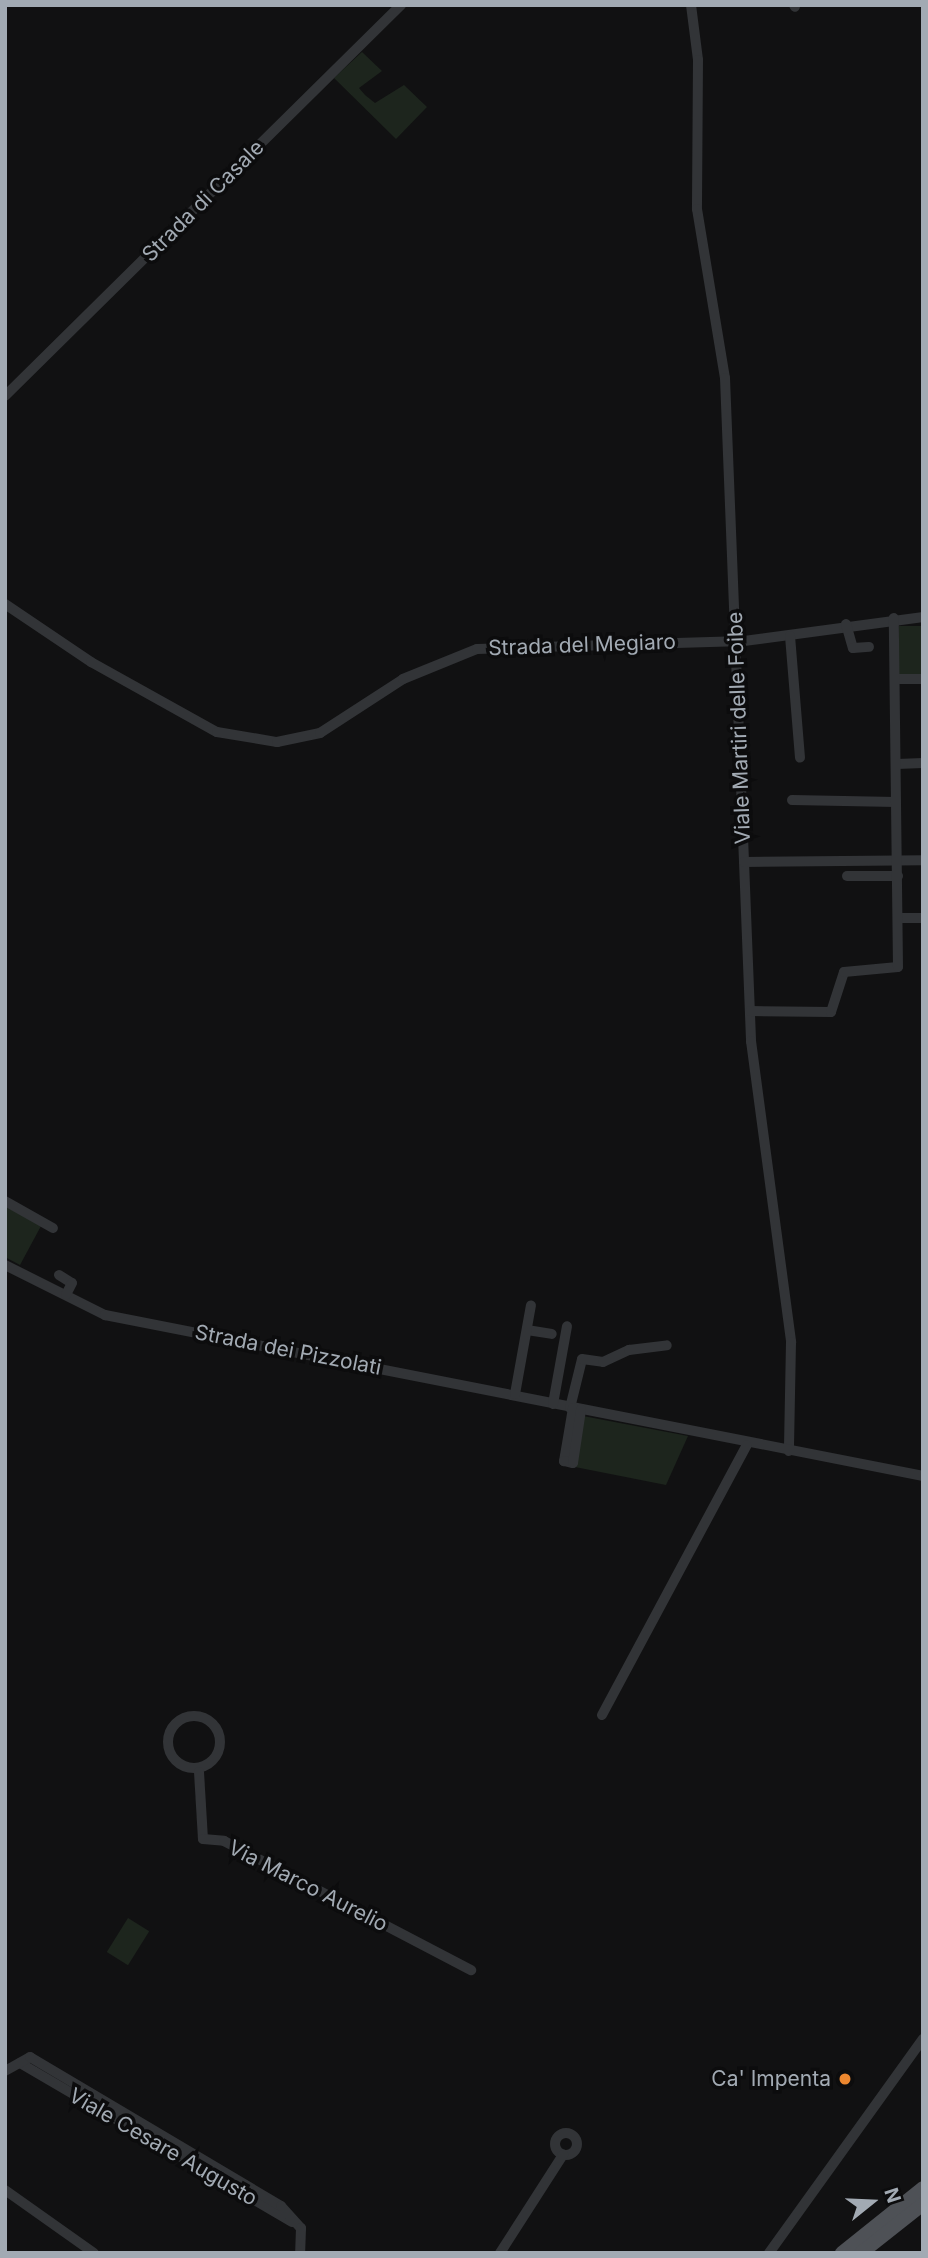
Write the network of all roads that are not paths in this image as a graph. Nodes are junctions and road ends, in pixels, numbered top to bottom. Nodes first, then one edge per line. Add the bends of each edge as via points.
1 (401, 5) edge
2 (691, 5) edge
3 (5, 396) edge
4 (9, 606) edge
5 (923, 617) edge
6 (894, 618) junction
7 (5, 620) edge
8 (846, 624) junction
9 (790, 636) junction
10 (736, 641) junction
11 (869, 647) dead end
12 (898, 679) junction
13 (923, 679) edge
14 (800, 758) dead end
15 (923, 763) edge
16 (897, 764) junction
17 (792, 800) dead end
18 (896, 802) junction
19 (898, 859) junction
20 (923, 860) edge
21 (744, 863) junction
22 (847, 876) dead end
23 (898, 876) junction
24 (899, 918) junction
25 (923, 918) edge
26 (750, 1012) junction
27 (5, 1201) edge
28 (53, 1228) dead end
29 (5, 1265) edge
30 (59, 1275) dead end
31 (66, 1295) junction
32 (531, 1305) dead end
33 (567, 1326) dead end
34 (527, 1329) junction
35 (552, 1334) dead end
36 (667, 1345) dead end
37 (515, 1394) junction
38 (553, 1404) junction
39 (575, 1409) junction
40 (747, 1445) junction
41 (789, 1451) junction
42 (564, 1461) dead end
43 (923, 1476) edge
44 (602, 1716) dead end
45 (199, 1772) junction
46 (471, 1970) dead end
47 (923, 2039) edge
48 (5, 2071) edge
49 (563, 2155) dead end
50 (923, 2188) edge
51 (5, 2190) edge
52 (923, 2204) edge
53 (94, 2253) edge
54 (300, 2253) edge
55 (500, 2253) edge
56 (769, 2253) edge
57 (842, 2253) edge
58 (861, 2253) edge

1 - 3 street, Strada di Casale
2 - 10 street, Viale Martiri delle Foibe via 698,71 697,209 725,378
4 - 7 street, Strada del Megiaro
4 - 10 street, Strada del Megiaro via 217,732 277,742 320,733 403,679 477,649
5 - 6 street, Strada del Megiaro
6 - 8 street, Strada del Megiaro
6 - 12 street
8 - 9 street, Strada del Megiaro
8 - 11 street via 853,648
9 - 10 street, Strada del Megiaro
9 - 14 street
10 - 21 street, Viale Martiri delle Foibe
12 - 13 street
12 - 16 street
15 - 16 street
16 - 18 street
17 - 18 street
18 - 19 street
19 - 20 street
19 - 21 street
19 - 23 street
21 - 26 street, Viale Martiri delle Foibe
22 - 23 street
23 - 24 street
24 - 25 street
24 - 26 street via 898,967 844,972 831,1012
26 - 41 street, Viale Martiri delle Foibe via 795,1387
27 - 28 street
29 - 31 street, Strada dei Pizzolati
30 - 31 street via 72,1283
31 - 37 street, Strada dei Pizzolati via 106,1315
32 - 34 street
33 - 38 street
34 - 35 street
34 - 37 street
36 - 39 street via 603,1362 582,1359
37 - 38 street, Strada dei Pizzolati
38 - 39 street, Strada dei Pizzolati
39 - 40 street, Strada dei Pizzolati
39 - 42 street via 573,1463
40 - 41 street, Strada dei Pizzolati
40 - 44 street via 623,1660
41 - 43 street, Strada dei Pizzolati
45 - 45 street via 166,1747 174,1723 212,1721 221,1730 222,1741
45 - 46 street, Via Marco Aurelio via 203,1839 224,1841
47 - 56 street
48 - 54 street, Viale Cesare Augusto via 25,2060 303,2235
49 - 55 street
50 - 57 main road
51 - 53 street
52 - 58 main road

